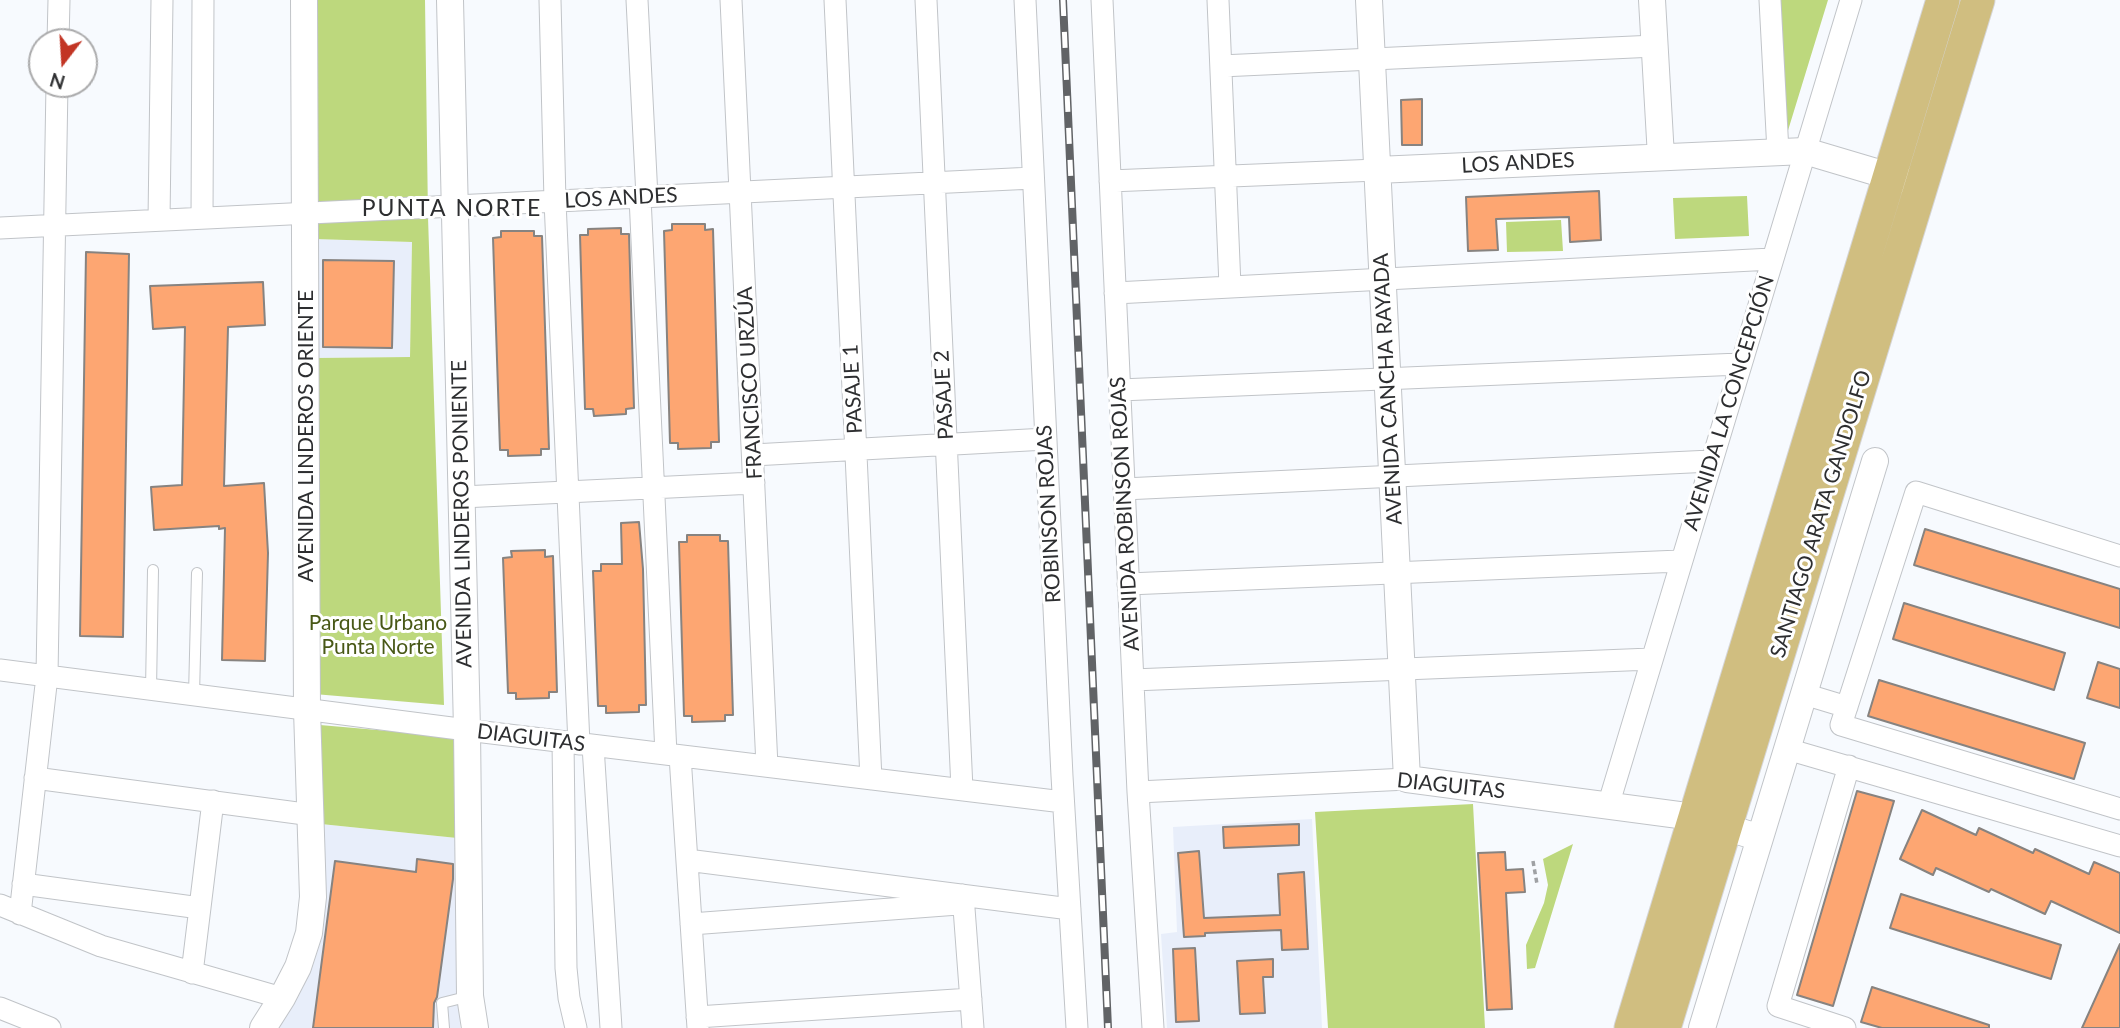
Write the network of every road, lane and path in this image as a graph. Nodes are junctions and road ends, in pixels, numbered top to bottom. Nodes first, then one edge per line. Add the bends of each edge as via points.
1 (59, 0) edge
2 (162, 0) edge
3 (203, 0) edge
4 (304, 0) edge
5 (450, 0) edge
6 (550, 0) edge
7 (637, 0) edge
8 (732, 0) edge
9 (835, 0) edge
10 (926, 0) edge
11 (1025, 0) edge
12 (1102, 0) edge
13 (1218, 0) edge
14 (1369, 0) edge
15 (1652, 0) edge
16 (1770, 0) edge
17 (1851, 0) edge
18 (1943, 0) edge
19 (1978, 0) edge
20 (58, 28) edge
21 (1655, 46) junction
22 (1372, 60) junction
23 (1221, 66) junction
24 (57, 98) edge
25 (1805, 151) junction
26 (1778, 152) junction
27 (1661, 157) junction
28 (1377, 170) junction
29 (1225, 176) junction
30 (1890, 177) junction
31 (1033, 178) junction
32 (1110, 181) junction
33 (934, 183) junction
34 (1921, 186) junction
35 (844, 187) junction
36 (741, 192) junction
37 (644, 197) junction
38 (555, 201) junction
39 (455, 206) junction
40 (305, 213) junction
41 (202, 218) junction
42 (159, 220) junction
43 (55, 225) junction
44 (0, 228) edge
45 (1772, 259) junction
46 (1382, 278) junction
47 (1230, 286) junction
48 (1115, 293) junction
49 (1740, 364) junction
50 (1388, 379) junction
51 (1120, 390) junction
52 (1046, 439) junction
53 (946, 444) junction
54 (856, 449) junction
55 (753, 455) junction
56 (1711, 461) junction
57 (1875, 461) dead end
58 (1392, 476) junction
59 (754, 483) junction
60 (654, 488) junction
61 (1124, 489) junction
62 (567, 492) junction
63 (462, 497) junction
64 (2120, 556) edge
65 (1680, 561) junction
66 (153, 570) dead end
67 (1397, 572) junction
68 (197, 573) dead end
69 (1128, 584) junction
70 (1651, 659) junction
71 (1402, 669) junction
72 (0, 670) edge
73 (47, 676) junction
74 (1133, 680) junction
75 (151, 690) junction
76 (1804, 694) junction
77 (194, 695) junction
78 (1847, 707) junction
79 (307, 710) junction
80 (467, 730) junction
81 (578, 744) junction
82 (1787, 749) junction
83 (673, 755) junction
84 (767, 766) junction
85 (1849, 766) junction
86 (35, 778) junction
87 (871, 779) junction
88 (1407, 779) junction
89 (962, 789) junction
90 (1138, 792) junction
91 (213, 801) junction
92 (1063, 802) junction
93 (1608, 806) junction
94 (2120, 809) edge
95 (312, 815) junction
96 (1693, 817) junction
97 (1725, 826) junction
98 (1760, 838) junction
99 (2120, 846) edge
100 (687, 860) junction
101 (1533, 861) dead end
102 (23, 884) junction
103 (1538, 884) dead end
104 (963, 900) junction
105 (0, 905) edge
106 (200, 908) junction
107 (1070, 909) junction
108 (20, 914) junction
109 (691, 924) junction
110 (192, 973) junction
111 (470, 996) junction
112 (282, 998) junction
113 (971, 999) junction
114 (0, 1008) edge
115 (698, 1022) edge
116 (50, 1028) edge
117 (263, 1028) edge
118 (444, 1028) edge
119 (475, 1028) edge
120 (576, 1028) edge
121 (611, 1028) edge
122 (973, 1028) edge
123 (1077, 1028) edge
124 (1153, 1028) edge
125 (1631, 1028) edge
126 (1664, 1028) edge
127 (1702, 1028) edge
128 (1845, 1028) edge

1 - 20 street
2 - 42 street
3 - 41 street
4 - 40 street, AVENIDA LINDEROS ORIENTE
5 - 39 street, AVENIDA LINDEROS PONIENTE
6 - 38 street
7 - 37 street
8 - 36 street, FRANCISCO URZÚA
9 - 35 street, PASAJE 1
10 - 33 street, PASAJE 2
11 - 31 street, ROBINSON ROJAS
12 - 32 street, AVENIDA ROBINSON ROJAS
13 - 23 street
14 - 22 street, AVENIDA CANCHA RAYADA
15 - 21 street
16 - 26 street
17 - 25 street, AVENIDA LA CONCEPCIÓN
18 - 30 main road, SANTIAGO ARATA GANDOLFO
19 - 34 main road, SANTIAGO ARATA GANDOLFO
21 - 22 street
21 - 27 street
22 - 23 street
22 - 28 street, AVENIDA CANCHA RAYADA
23 - 29 street
24 - 43 street
25 - 26 street, LOS ANDES
25 - 30 street, LOS ANDES
25 - 45 street, AVENIDA LA CONCEPCIÓN
26 - 27 street, LOS ANDES
27 - 28 street, LOS ANDES
28 - 29 street, LOS ANDES
28 - 46 street, AVENIDA CANCHA RAYADA
29 - 32 street, LOS ANDES
29 - 47 street
30 - 34 street, LOS ANDES
30 - 96 main road, SANTIAGO ARATA GANDOLFO
31 - 33 street, LOS ANDES
31 - 52 street, ROBINSON ROJAS
32 - 48 street, AVENIDA ROBINSON ROJAS
33 - 35 street, LOS ANDES
33 - 53 street, PASAJE 2
34 - 97 main road, SANTIAGO ARATA GANDOLFO
35 - 36 street, LOS ANDES
35 - 54 street, PASAJE 1
36 - 37 street, LOS ANDES
36 - 55 street, FRANCISCO URZÚA
37 - 38 street, LOS ANDES
37 - 60 street
38 - 39 street, LOS ANDES
38 - 62 street
39 - 40 street, LOS ANDES
39 - 63 street, AVENIDA LINDEROS PONIENTE
40 - 41 street, LOS ANDES
40 - 79 street, AVENIDA LINDEROS ORIENTE
41 - 42 street, LOS ANDES
42 - 43 street, LOS ANDES
43 - 44 street, LOS ANDES
43 - 73 street
45 - 46 street
45 - 49 street, AVENIDA LA CONCEPCIÓN
46 - 47 street
46 - 50 street, AVENIDA CANCHA RAYADA
47 - 48 street
48 - 51 street, AVENIDA ROBINSON ROJAS
49 - 50 street
49 - 56 street, AVENIDA LA CONCEPCIÓN
50 - 51 street
50 - 58 street, AVENIDA CANCHA RAYADA
51 - 61 street, AVENIDA ROBINSON ROJAS
52 - 53 street
52 - 92 street, ROBINSON ROJAS
53 - 54 street
53 - 89 street, PASAJE 2
54 - 55 street
54 - 87 street, PASAJE 1
55 - 59 street, FRANCISCO URZÚA
56 - 58 street
56 - 65 street, AVENIDA LA CONCEPCIÓN
57 - 76 street
58 - 61 street
58 - 67 street, AVENIDA CANCHA RAYADA
59 - 60 street
59 - 84 street, FRANCISCO URZÚA
60 - 62 street
60 - 83 street
61 - 69 street, AVENIDA ROBINSON ROJAS
62 - 63 street
62 - 81 street
63 - 80 street, AVENIDA LINDEROS PONIENTE
64 - 78 street via 1916,492
65 - 67 street
65 - 70 street, AVENIDA LA CONCEPCIÓN
66 - 75 lane
67 - 69 street
67 - 71 street, AVENIDA CANCHA RAYADA
68 - 77 lane
69 - 74 street, AVENIDA ROBINSON ROJAS
70 - 71 street
70 - 93 street, AVENIDA LA CONCEPCIÓN
71 - 74 street
71 - 88 street, AVENIDA CANCHA RAYADA
72 - 73 street, DIAGUITAS
73 - 75 street, DIAGUITAS
73 - 86 street
74 - 90 street, AVENIDA ROBINSON ROJAS
75 - 77 street, DIAGUITAS
76 - 78 street
76 - 82 street
77 - 79 street, DIAGUITAS
78 - 94 street via 1841,724
79 - 80 street, DIAGUITAS
79 - 95 street, AVENIDA LINDEROS ORIENTE
80 - 81 street, DIAGUITAS
80 - 111 street, AVENIDA LINDEROS PONIENTE
81 - 83 street, DIAGUITAS
81 - 120 street via 566,968
81 - 121 street
82 - 85 street
82 - 98 street
83 - 84 street, DIAGUITAS
83 - 100 street
84 - 87 street, DIAGUITAS
85 - 99 street
85 - 128 street via 1777,1006
86 - 91 street
86 - 102 street
87 - 89 street, DIAGUITAS
88 - 90 street, DIAGUITAS
88 - 93 street, DIAGUITAS
89 - 92 street, DIAGUITAS
90 - 124 street, AVENIDA ROBINSON ROJAS
91 - 95 street
91 - 106 street
92 - 107 street, ROBINSON ROJAS
93 - 96 street, DIAGUITAS
95 - 112 street, AVENIDA LINDEROS ORIENTE via 310,924 298,967
96 - 97 street, DIAGUITAS
96 - 125 main road, SANTIAGO ARATA GANDOLFO
97 - 98 street, DIAGUITAS
97 - 126 main road, SANTIAGO ARATA GANDOLFO
98 - 127 street
100 - 104 street
100 - 109 street
101 - 103 path
102 - 106 street
102 - 108 street
104 - 107 street
104 - 109 street
104 - 113 street
105 - 108 street
106 - 110 street
107 - 123 street, ROBINSON ROJAS
108 - 110 street via 101,946
109 - 115 street
110 - 112 street
111 - 118 lane via 442,1003
111 - 119 street, AVENIDA LINDEROS PONIENTE
112 - 117 street, AVENIDA LINDEROS ORIENTE
113 - 115 street
113 - 122 street
114 - 116 street

